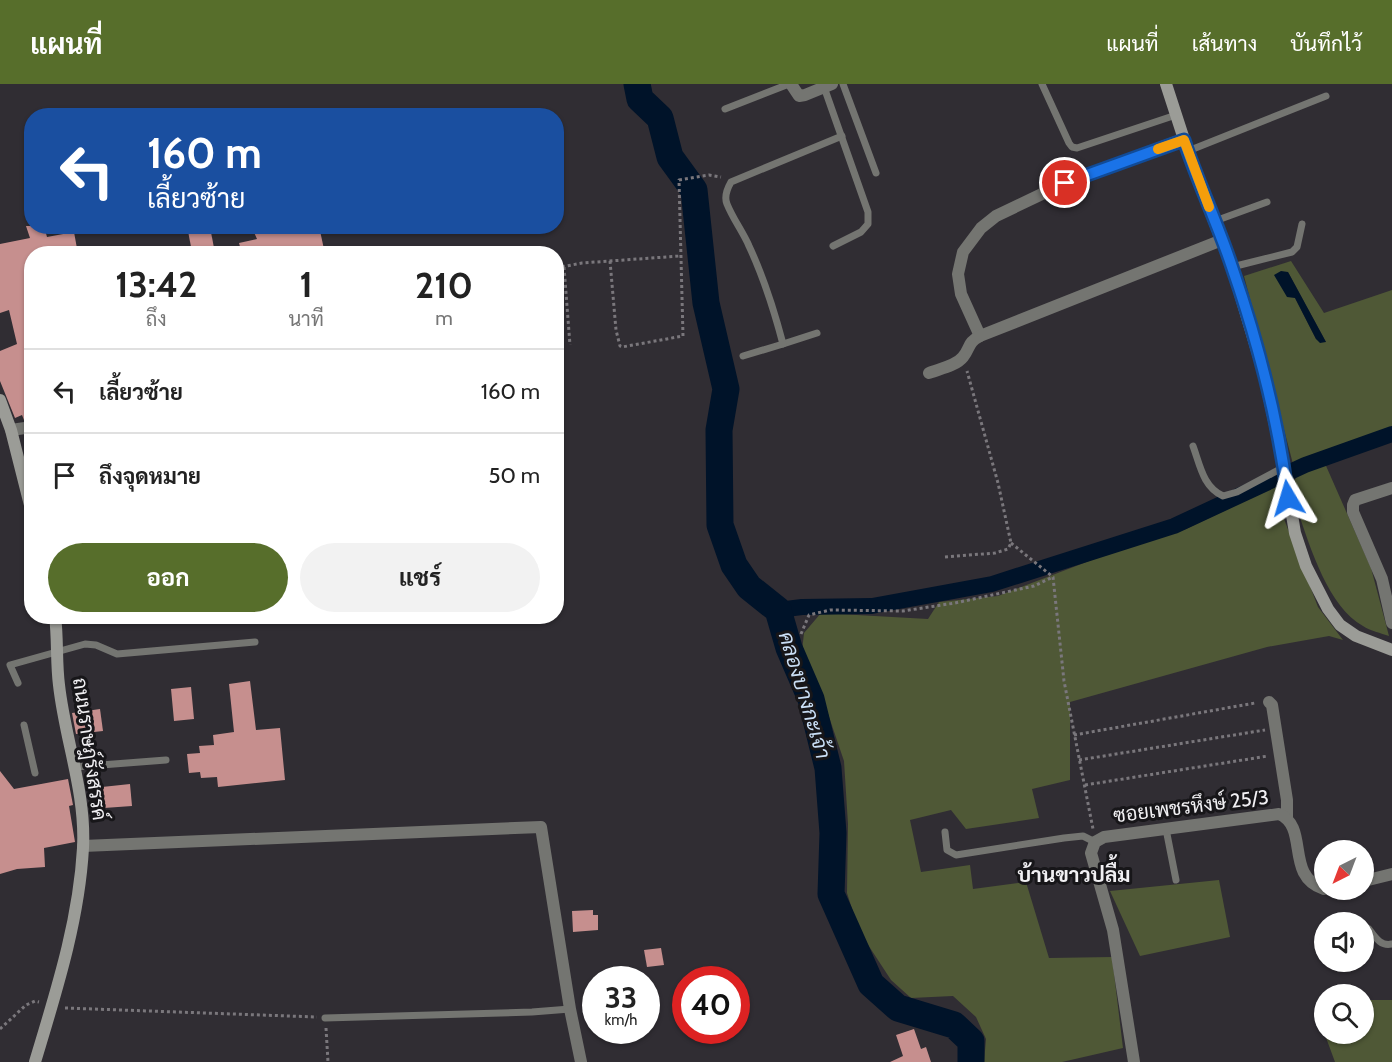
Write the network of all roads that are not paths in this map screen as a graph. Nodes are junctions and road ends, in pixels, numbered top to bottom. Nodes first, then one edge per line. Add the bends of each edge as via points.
1 (790, 84) edge
2 (843, 84) edge
3 (1042, 84) edge
4 (1166, 84) edge
5 (828, 86) edge
6 (1326, 96) dead end
7 (725, 109) dead end
8 (1176, 115) junction
9 (842, 136) junction
10 (1186, 145) junction
11 (876, 173) dead end
12 (1267, 202) dead end
13 (1215, 221) junction
14 (1302, 224) dead end
15 (1222, 240) junction
16 (833, 246) dead end
17 (1232, 267) junction
18 (817, 333) dead end
19 (981, 336) junction
20 (783, 344) junction
21 (743, 356) dead end
22 (928, 373) dead end
23 (0, 400) edge
24 (24, 428) edge
25 (11, 430) junction
26 (1193, 446) dead end
27 (1284, 467) junction
28 (24, 481) edge
29 (1392, 488) edge
30 (1387, 577) edge
31 (1392, 623) edge
32 (56, 624) edge
33 (255, 642) dead end
34 (1392, 650) edge
35 (58, 651) junction
36 (18, 683) dead end
37 (1269, 702) road end
38 (24, 725) dead end
39 (166, 760) dead end
40 (75, 766) junction
41 (36, 773) dead end
42 (1287, 817) junction
43 (1166, 829) junction
44 (945, 832) dead end
45 (1095, 842) junction
46 (83, 846) junction
47 (1392, 874) edge
48 (1374, 878) edge
49 (1176, 880) dead end
50 (1314, 885) edge
51 (1374, 935) edge
52 (1392, 944) edge
53 (570, 1010) junction
54 (325, 1018) road end
55 (35, 1062) edge
56 (581, 1062) edge
57 (1134, 1062) edge

1 - 5 street via 799,96
1 - 7 lane
2 - 11 lane
3 - 8 lane via 1072,147
4 - 8 street
5 - 9 lane
6 - 10 lane
8 - 10 street
9 - 16 lane via 868,212 868,224 861,232
9 - 20 lane via 731,183 726,189 726,203 761,272
10 - 13 street
10 - 19 street via 1065,183 1005,211 981,228 963,252 958,274 961,294
12 - 13 lane
13 - 15 street
14 - 17 lane via 1297,247 1292,252
15 - 17 street
15 - 19 street
17 - 27 street via 1264,374
18 - 20 lane
19 - 22 street via 971,340 963,358
20 - 21 lane
23 - 25 street
24 - 25 street
25 - 28 street
26 - 27 lane via 1205,479 1214,492 1223,496
27 - 34 street via 1295,533 1306,566 1328,609 1356,636
29 - 30 street via 1355,500 1353,505
30 - 31 street
32 - 35 street, ถนนราษฎ์รังสรรค์
33 - 35 lane via 117,654 85,644
35 - 36 lane via 10,664
35 - 40 street, ถนนราษฎ์รังสรรค์ via 59,684
37 - 42 street
38 - 41 lane
39 - 40 lane
40 - 46 street, ถนนราษฎ์รังสรรค์
42 - 43 street, ซอยเพชรหึงษ์ 25/3 via 1279,814
42 - 50 street, ซอยเพชรหึงษ์ 25/3 via 1293,825 1302,869
43 - 45 street, ซอยเพชรหึงษ์ 25/3 via 1104,837
43 - 49 lane
44 - 45 lane via 947,849 956,855 1083,836
45 - 57 street, ซอยเพชรหึงษ์ 25/3 via 1091,854 1113,930
46 - 53 street via 541,827
46 - 55 street, ถนนราษฎ์รังสรรค์ via 76,909
47 - 48 street
51 - 52 lane via 1380,942
53 - 54 lane
53 - 56 street

